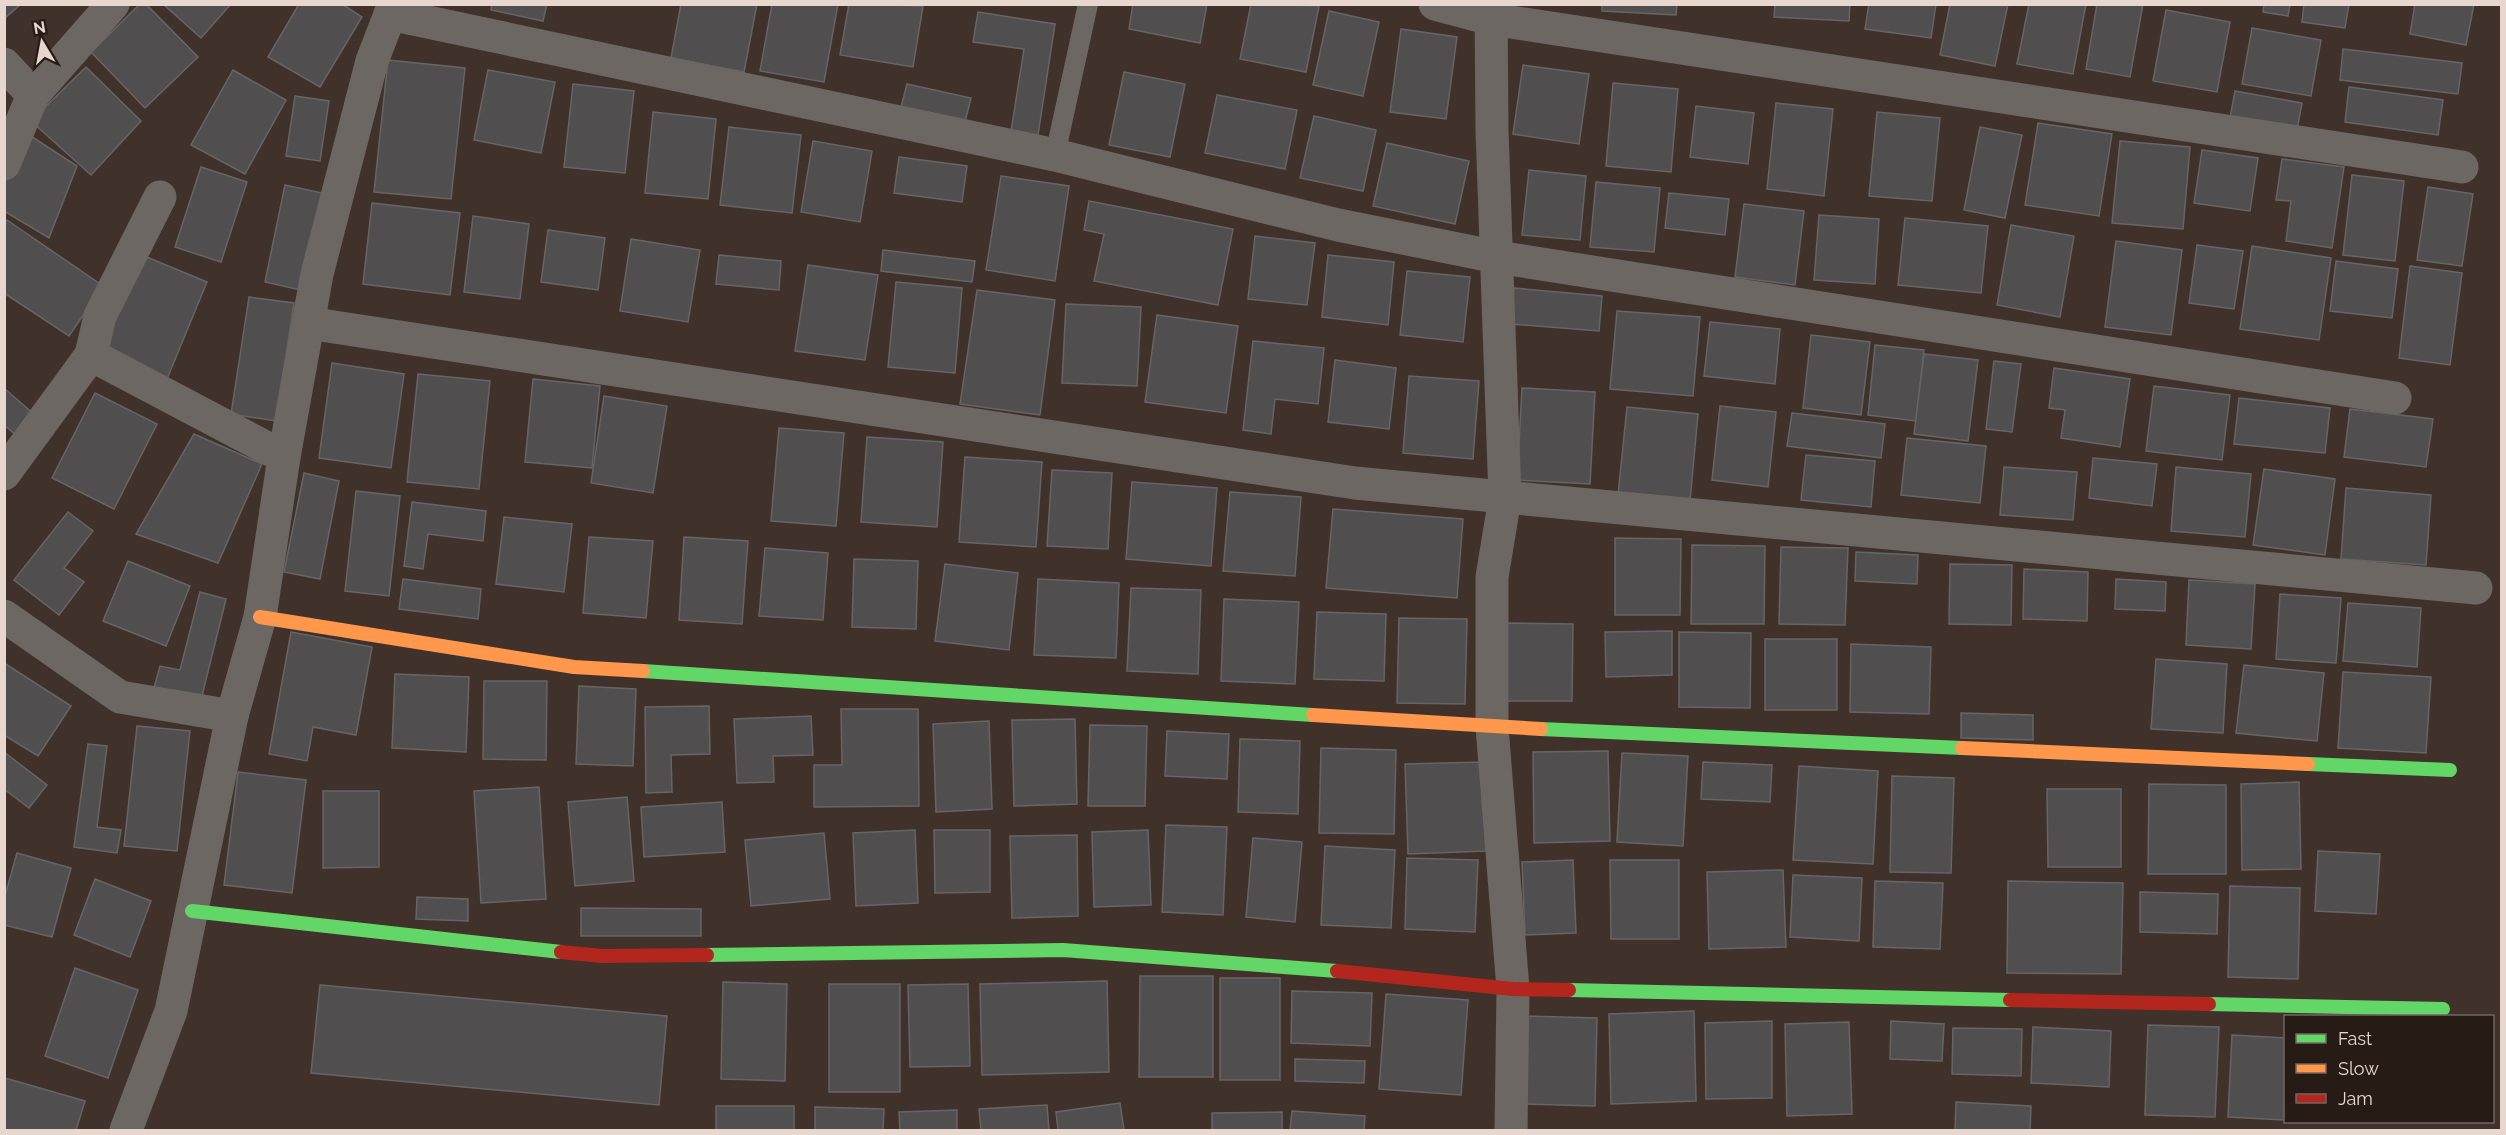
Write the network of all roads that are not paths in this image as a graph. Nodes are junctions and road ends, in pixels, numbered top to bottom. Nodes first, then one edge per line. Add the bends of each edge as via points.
1 (113, 4) edge
2 (1088, 4) edge
3 (1435, 4) edge
4 (392, 9) edge
5 (1491, 12) edge
6 (4, 64) edge
7 (33, 95) junction
8 (1055, 155) junction
9 (4, 164) edge
10 (2462, 167) dead end
11 (160, 196) dead end
12 (1497, 257) junction
13 (308, 323) junction
14 (91, 355) junction
15 (2395, 398) dead end
16 (284, 457) junction
17 (4, 474) edge
18 (1505, 498) junction
19 (2476, 588) dead end
20 (4, 616) edge
21 (260, 616) junction
22 (232, 716) junction
23 (1492, 727) junction
24 (2450, 770) dead end
25 (192, 910) junction
26 (1513, 989) junction
27 (2443, 1009) dead end
28 (126, 1131) edge
29 (1511, 1131) edge

1 - 7 street
2 - 8 lane
3 - 5 street
4 - 8 street
4 - 13 street via 372,61
5 - 10 street
5 - 12 street
6 - 7 street
7 - 9 street
8 - 12 street via 1338,225
11 - 14 street via 99,316
12 - 15 street
12 - 18 street
13 - 16 street
13 - 18 street via 1355,483
14 - 16 street
14 - 17 street
16 - 21 street
18 - 19 street
18 - 23 street via 1492,577
20 - 22 street via 120,697
21 - 22 street
21 - 23 street via 574,667
22 - 25 street
23 - 24 street
23 - 26 street
25 - 26 street via 602,956 1063,950 1306,968
25 - 28 street via 171,1011
26 - 27 street
26 - 29 street

